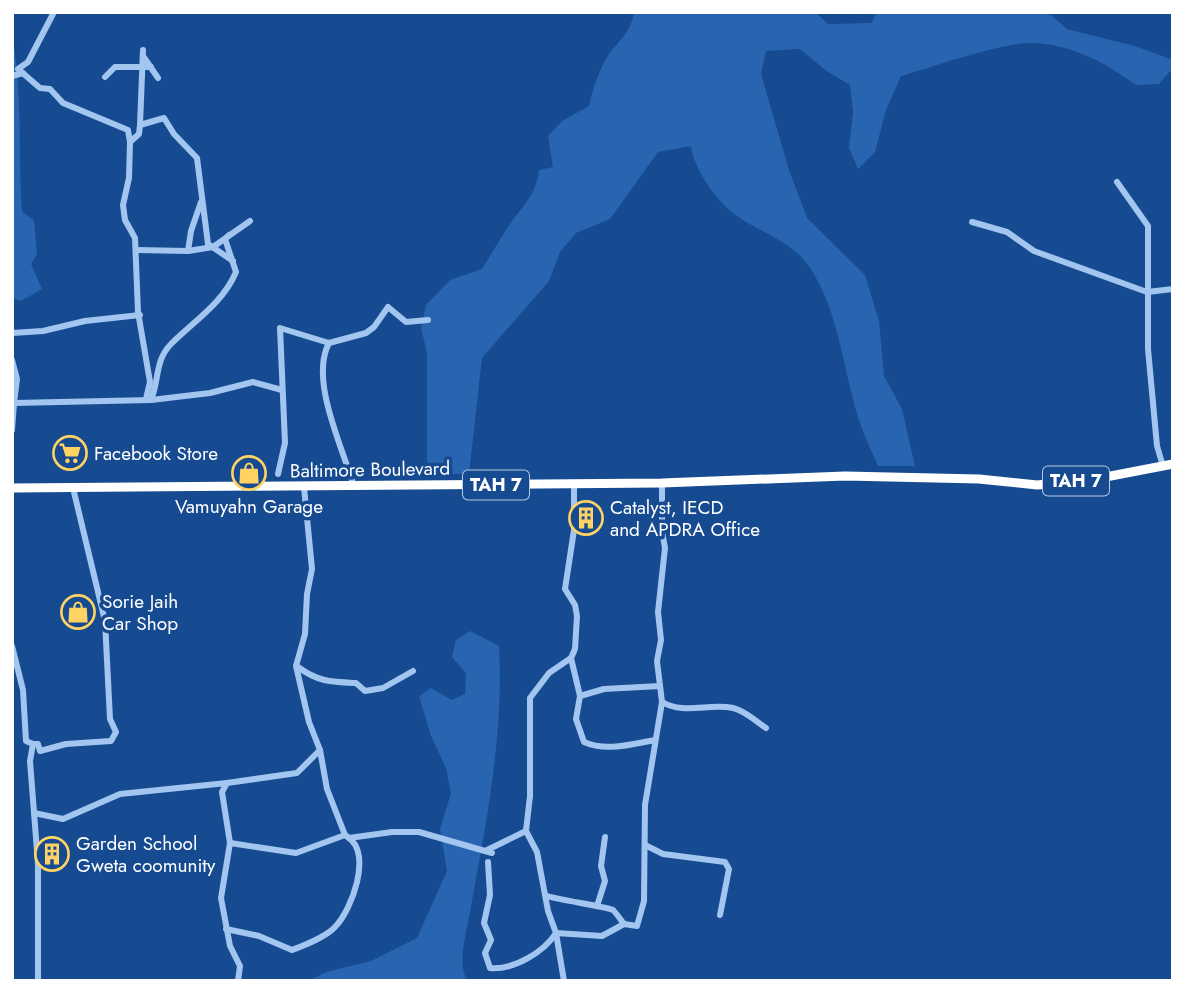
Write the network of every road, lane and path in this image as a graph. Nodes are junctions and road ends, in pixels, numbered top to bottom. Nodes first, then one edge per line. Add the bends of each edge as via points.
1 (54, 12) edge
2 (141, 67) junction
3 (151, 67) junction
4 (23, 73) junction
5 (12, 76) edge
6 (104, 77) dead end
7 (158, 78) dead end
8 (140, 125) junction
9 (130, 142) junction
10 (1117, 182) dead end
11 (201, 202) junction
12 (250, 221) dead end
13 (972, 222) dead end
14 (229, 235) junction
15 (213, 247) junction
16 (136, 250) junction
17 (188, 251) junction
18 (233, 261) junction
19 (1173, 289) edge
20 (1147, 292) junction
21 (140, 315) junction
22 (428, 320) dead end
23 (12, 333) edge
24 (329, 343) junction
25 (12, 360) edge
26 (282, 390) junction
27 (149, 400) junction
28 (14, 403) junction
29 (12, 430) edge
30 (1168, 465) edge
31 (278, 474) dead end
32 (663, 483) junction
33 (574, 484) junction
34 (354, 486) junction
35 (304, 487) junction
36 (12, 488) edge
37 (73, 488) junction
38 (12, 646) edge
39 (571, 658) junction
40 (296, 666) junction
41 (414, 671) dead end
42 (660, 686) junction
43 (580, 696) junction
44 (662, 702) junction
45 (766, 728) dead end
46 (655, 740) junction
47 (33, 744) junction
48 (320, 750) junction
49 (228, 783) junction
50 (34, 813) junction
51 (526, 831) junction
52 (347, 836) junction
53 (605, 837) dead end
54 (230, 843) junction
55 (645, 845) junction
56 (488, 862) dead end
57 (547, 896) junction
58 (597, 906) junction
59 (720, 915) dead end
60 (624, 924) junction
61 (226, 929) junction
62 (556, 933) junction
63 (38, 981) edge
64 (238, 981) edge
65 (564, 981) edge

1 - 4 street via 28,62 18,69
2 - 3 street
2 - 3 street via 143,53
2 - 6 street via 115,67
2 - 8 street
3 - 7 street
4 - 5 street
4 - 9 street via 63,103 128,130
8 - 9 street via 139,134
8 - 11 street via 164,118 197,158
9 - 16 street via 123,205
10 - 20 street via 1148,226
11 - 15 street via 208,244
11 - 17 street
12 - 14 street
13 - 20 street via 1007,232 1034,251
14 - 15 street
14 - 18 street via 225,239
15 - 17 street
15 - 18 street
16 - 17 street
16 - 21 street
18 - 27 street via 236,272 229,288 170,345
19 - 20 street
20 - 30 street via 1154,424
21 - 23 street
21 - 27 street
22 - 24 street via 406,322 388,307 366,332
24 - 26 street via 280,328
24 - 34 street via 321,356 330,416
25 - 28 street
26 - 27 street via 253,382 210,393
26 - 31 street via 285,443
27 - 28 street
28 - 29 street
30 - 32 highway, Baltimore Boulevard / TAH 7 via 1037,485 845,476
32 - 33 highway, Baltimore Boulevard / TAH 7
32 - 42 street
33 - 34 highway, Baltimore Boulevard / TAH 7
33 - 39 street via 574,530 565,589 577,616
34 - 35 highway, Baltimore Boulevard / TAH 7
35 - 37 highway, Baltimore Boulevard / TAH 7
35 - 40 street via 313,569
36 - 37 highway, Baltimore Boulevard / TAH 7
37 - 47 street via 105,621 110,719 116,732 111,741 40,751 38,744
38 - 47 street via 23,690 26,741
39 - 43 street
39 - 51 street via 549,673 530,698
40 - 41 street via 311,677 328,683 356,683 365,691 383,688
40 - 48 street
42 - 43 street via 604,689
42 - 44 street
43 - 46 street via 576,719 584,742 609,747
44 - 45 street via 673,708 732,708 746,712
44 - 46 street
46 - 55 street via 645,805
47 - 50 street
48 - 49 street via 297,773
48 - 52 street via 327,789
49 - 50 street via 120,794 63,819
49 - 54 street via 222,792
50 - 63 street
51 - 52 street via 488,852 419,832
51 - 57 street via 537,852
52 - 54 street via 296,853
52 - 61 street via 359,853 361,871 336,926 292,950
53 - 58 street via 601,866 605,881
54 - 61 street via 221,898
55 - 59 street via 663,854 725,862 729,869
55 - 60 street via 644,901 637,926
56 - 62 street via 490,895 484,923 491,940 485,953 491,968 535,956 548,947
57 - 58 street
57 - 62 street
58 - 60 street via 613,910
60 - 62 street via 602,936
61 - 64 street via 240,967
62 - 65 street

